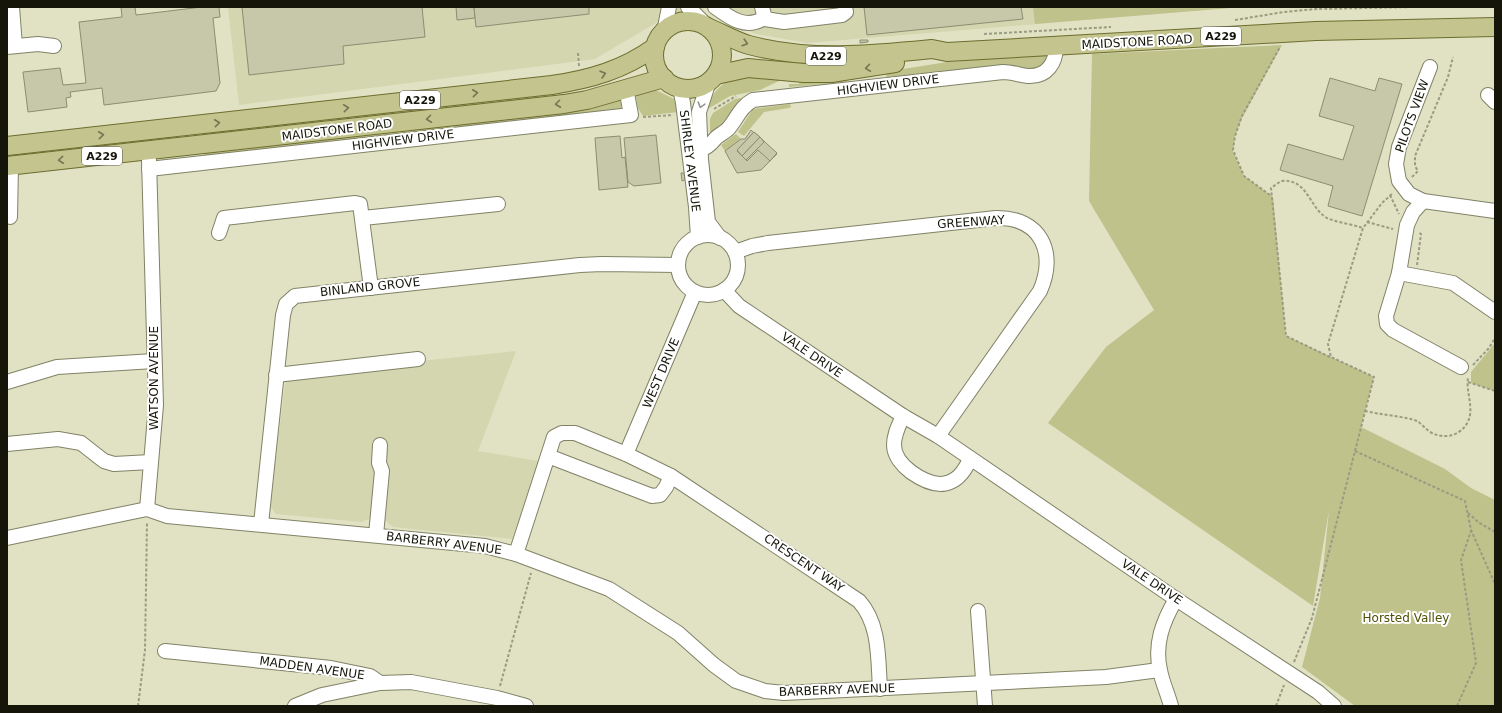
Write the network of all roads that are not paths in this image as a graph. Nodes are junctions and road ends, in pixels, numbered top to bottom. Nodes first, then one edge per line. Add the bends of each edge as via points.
1 (12, 7) edge
2 (669, 7) edge
3 (688, 7) edge
4 (715, 7) edge
5 (845, 7) edge
6 (763, 13) edge
7 (708, 27) junction
8 (1495, 27) edge
9 (659, 39) junction
10 (11, 46) edge
11 (54, 46) dead end
12 (1056, 46) junction
13 (946, 52) junction
14 (1430, 67) dead end
15 (713, 78) junction
16 (670, 82) junction
17 (626, 88) junction
18 (700, 143) junction
19 (7, 146) edge
20 (149, 160) junction
21 (9, 166) edge
22 (1423, 201) junction
23 (498, 204) dead end
24 (1495, 211) edge
25 (10, 217) dead end
26 (363, 218) junction
27 (219, 233) dead end
28 (698, 236) junction
29 (720, 238) junction
30 (735, 252) junction
31 (678, 265) junction
32 (1399, 273) junction
33 (371, 288) junction
34 (724, 290) junction
35 (695, 292) junction
36 (1495, 312) edge
37 (418, 359) dead end
38 (154, 361) junction
39 (1466, 369) road end
40 (276, 375) junction
41 (7, 382) edge
42 (903, 416) junction
43 (938, 436) junction
44 (7, 444) edge
45 (380, 445) dead end
46 (626, 454) junction
47 (548, 456) junction
48 (970, 459) junction
49 (152, 462) junction
50 (671, 476) junction
51 (147, 509) junction
52 (261, 524) junction
53 (376, 535) junction
54 (7, 538) edge
55 (516, 554) junction
56 (1176, 599) junction
57 (978, 611) dead end
58 (165, 651) dead end
59 (1159, 670) junction
60 (380, 683) junction
61 (984, 684) junction
62 (880, 689) junction
63 (294, 706) edge
64 (523, 706) edge
65 (985, 706) edge
66 (1172, 706) edge
67 (1334, 706) edge

1 - 10 street
2 - 9 street
3 - 7 street
4 - 6 street via 738,22 752,22
5 - 6 street via 845,13 841,15 784,22
7 - 9 main road, A229 via 695,22 683,22 671,26
7 -> 13 main road, MAIDSTONE ROAD / A229 via 748,44 805,55 850,56 932,49
7 - 15 main road via 719,40 722,52 721,66
8 - 12 main road, MAIDSTONE ROAD / A229 via 1284,32
9 - 16 main road via 656,66
19 -> 9 main road, MAIDSTONE ROAD / A229 via 552,85 623,67
10 - 11 street
12 - 13 main road, MAIDSTONE ROAD / A229
12 - 18 street, HIGHVIEW DRIVE via 1055,59 1051,67 1035,76 1003,72 753,100 743,107 728,129
13 -> 15 main road, MAIDSTONE ROAD / A229 via 933,58 830,73 795,73 752,67
14 - 22 street, PILOTS VIEW via 1399,147 1396,164 1399,181 1409,194
15 - 16 main road, A229 via 694,88
15 -> 18 street, SHIRLEY AVENUE via 700,108
16 - 17 main road, MAIDSTONE ROAD / A229
16 - 28 street, SHIRLEY AVENUE via 681,93 683,103
17 -> 20 main road, MAIDSTONE ROAD / A229 via 564,104
17 - 20 street, HIGHVIEW DRIVE via 631,115
18 - 29 street, SHIRLEY AVENUE via 708,222
20 -> 21 main road, MAIDSTONE ROAD / A229
20 - 38 street, WATSON AVENUE
21 - 25 street
22 - 24 street
22 - 32 street via 1407,226
23 - 26 street
26 - 27 street via 360,204 355,203 224,218
26 - 33 street
28 - 29 street via 710,235
28 - 31 street via 683,248
29 - 30 street, SHIRLEY AVENUE
30 - 34 street via 737,273
30 - 43 street, GREENWAY via 768,243 996,218 1019,221 1032,229 1043,243 1048,259 1047,274 1040,291
31 - 33 street, BINLAND GROVE via 580,265
31 - 35 street via 685,284
32 - 36 street via 1453,283
32 - 39 street via 1386,316 1387,324 1393,330
33 - 40 street, BINLAND GROVE via 295,296 286,304
34 - 35 street via 713,294
34 - 42 street, VALE DRIVE via 739,306
35 - 46 street, WEST DRIVE
37 - 40 street
38 - 41 street via 57,367
38 - 49 street, WATSON AVENUE via 156,421
40 - 52 street, BINLAND GROVE
42 - 43 street, VALE DRIVE
42 - 48 street via 896,431 894,445 902,465 923,481 947,484 961,474
43 - 48 street, VALE DRIVE
44 - 49 street via 58,439 81,443 104,461 114,464
45 - 53 street via 379,463 382,471
46 - 47 street, CRESCENT WAY via 574,433 562,433 554,437
46 - 50 street, CRESCENT WAY
47 - 50 street via 652,496 660,495
47 - 55 street, CRESCENT WAY
48 - 56 street, VALE DRIVE
49 - 51 street, WATSON AVENUE
50 - 62 street, CRESCENT WAY via 859,601 868,611 874,626
51 - 52 street, BARBERRY AVENUE via 167,516
51 - 54 street
52 - 53 street, BARBERRY AVENUE
53 - 55 street, BARBERRY AVENUE via 485,546
55 - 62 street, BARBERRY AVENUE via 609,589 678,633 736,681 765,691 784,693
56 - 59 street via 1166,616 1159,637
56 - 67 street, VALE DRIVE via 1318,692
57 - 61 street
58 - 60 street, MADDEN AVENUE via 331,668 370,676
59 - 61 street, BARBERRY AVENUE via 1119,676
59 - 66 street
60 - 63 street via 322,695
60 - 64 street, MADDEN AVENUE via 411,682 497,698
61 - 62 street, BARBERRY AVENUE
61 - 65 street

